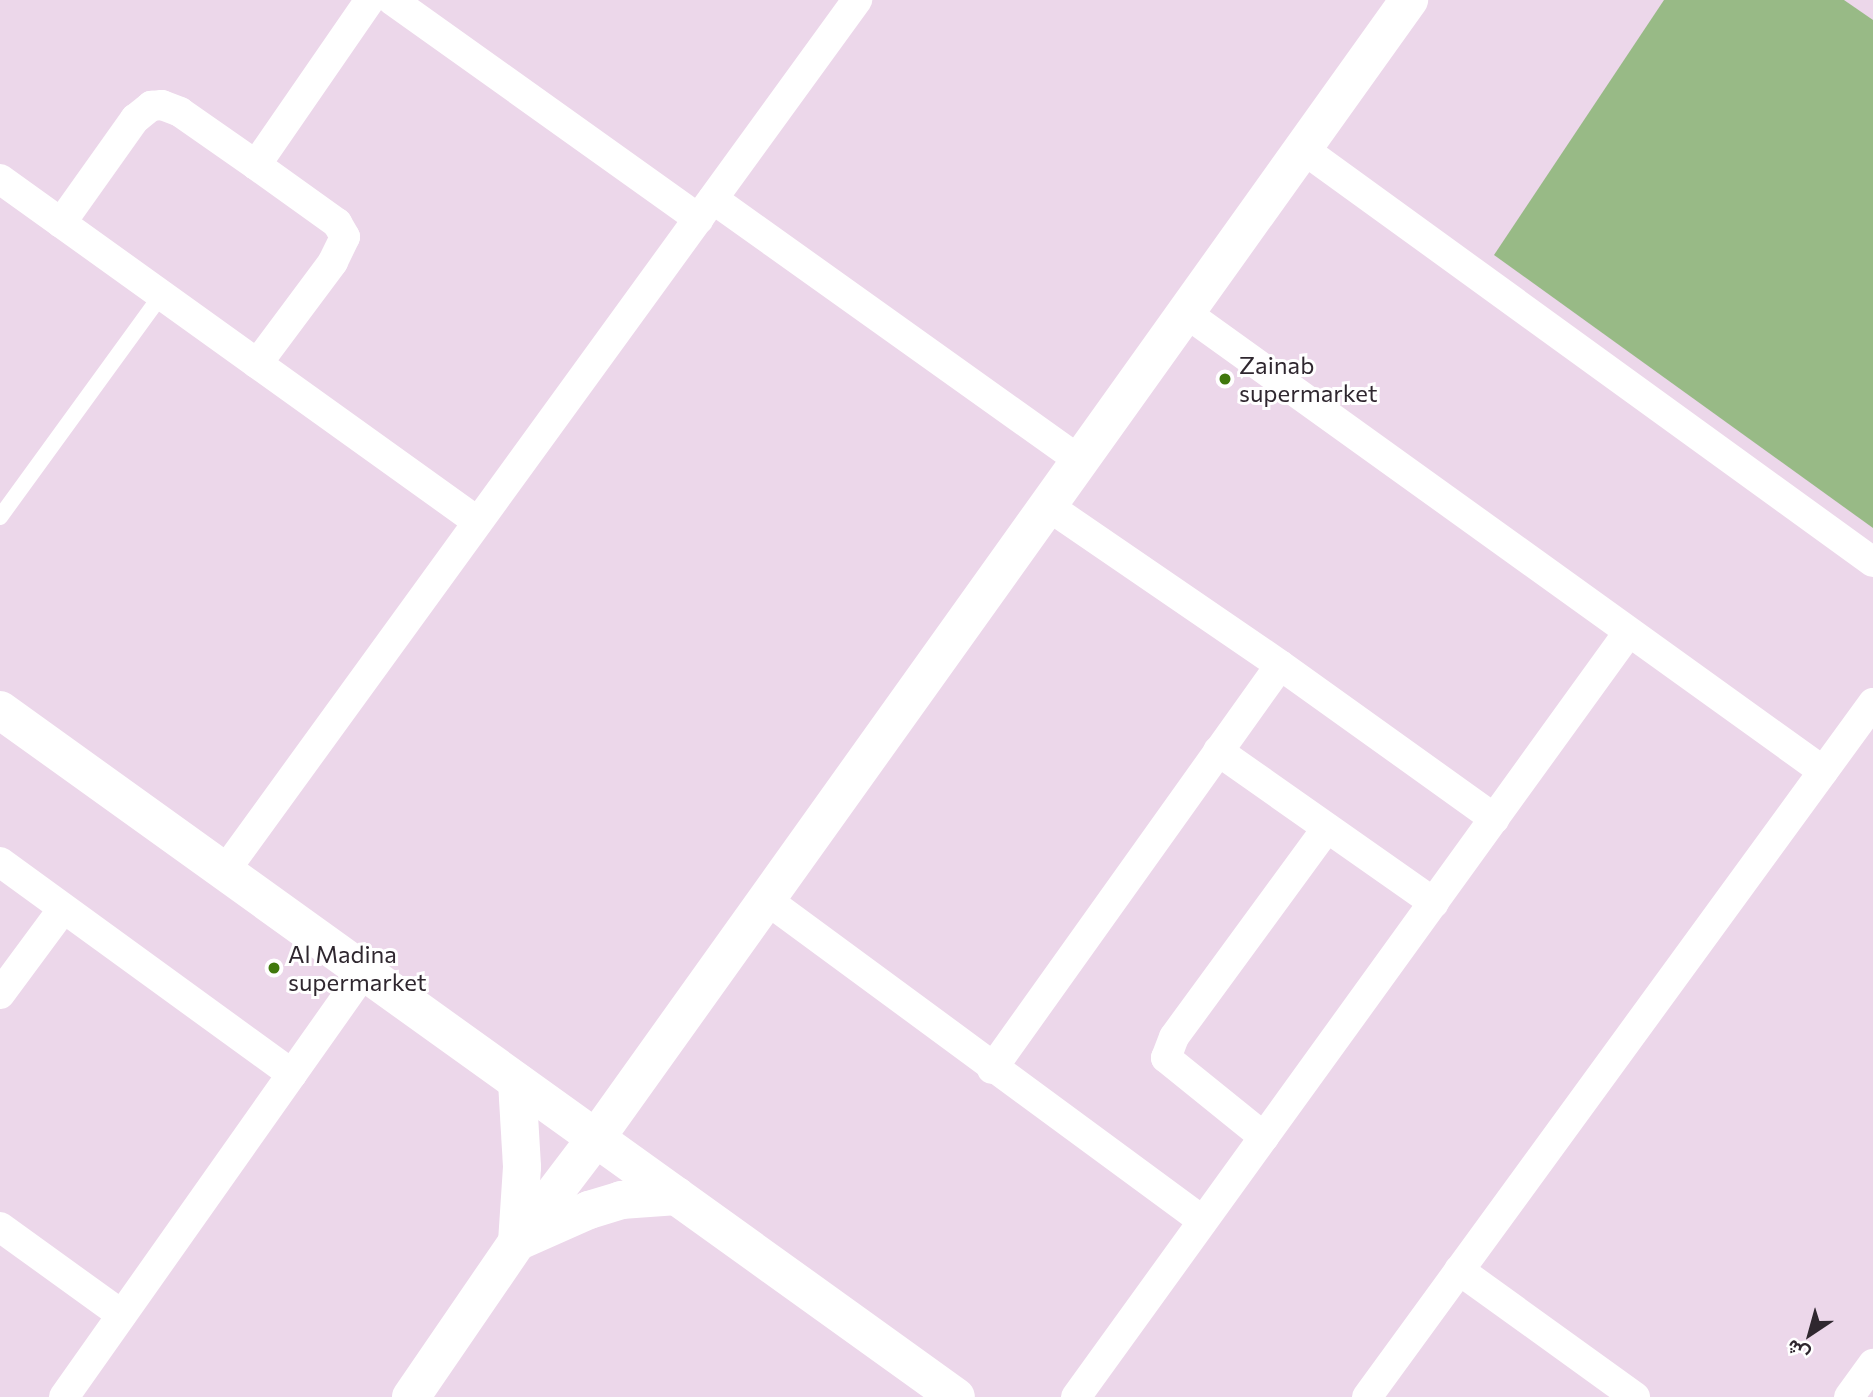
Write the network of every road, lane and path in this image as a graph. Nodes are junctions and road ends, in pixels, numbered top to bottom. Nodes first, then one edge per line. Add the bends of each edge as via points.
1 (370, 0) edge
2 (392, 0) edge
3 (858, 0) edge
4 (1409, 0) edge
5 (1303, 149) junction
6 (256, 165) junction
7 (0, 179) edge
8 (706, 209) junction
9 (61, 223) junction
10 (161, 295) junction
11 (1186, 313) junction
12 (257, 364) junction
13 (1080, 461) junction
14 (1048, 506) junction
15 (0, 517) edge
16 (478, 522) junction
17 (1873, 562) edge
18 (1628, 633) junction
19 (1280, 665) junction
20 (1873, 703) edge
21 (0, 710) edge
22 (1218, 751) junction
23 (1823, 771) junction
24 (1495, 818) junction
25 (1327, 828) junction
26 (0, 862) edge
27 (224, 872) junction
28 (766, 900) junction
29 (1434, 903) junction
30 (64, 909) junction
31 (364, 972) junction
32 (0, 994) edge
33 (992, 1069) junction
34 (292, 1074) junction
35 (517, 1082) junction
36 (1264, 1137) junction
37 (596, 1139) junction
38 (677, 1196) junction
39 (1203, 1221) junction
40 (0, 1227) edge
41 (517, 1242) junction
42 (1459, 1270) junction
43 (122, 1315) junction
44 (1873, 1364) edge
45 (64, 1397) edge
46 (411, 1397) edge
47 (956, 1397) edge
48 (1076, 1397) edge
49 (1367, 1397) edge
50 (1635, 1397) edge
51 (1849, 1397) edge

1 - 6 street
2 - 8 street
3 - 8 street
4 - 5 street
5 - 11 street
5 - 17 street
6 - 9 street via 180,112 151,106 135,119
6 - 12 street via 337,223 345,237 333,262
7 - 9 street
8 - 13 street
8 - 16 street
9 - 10 street
10 - 12 street
10 - 15 lane
11 - 13 street
11 - 18 street
12 - 16 street
13 - 14 street
14 - 19 street
14 - 28 street
16 - 27 street
18 - 23 street
18 - 24 street
19 - 22 street
19 - 24 street
20 - 23 street
21 - 27 street
22 - 25 street
22 - 33 street
23 - 42 street
24 - 29 street
25 - 29 street
25 - 36 street via 1174,1037 1167,1058
26 - 30 street
27 - 31 street
28 - 33 street
28 - 37 street
29 - 36 street
30 - 32 street
30 - 34 street
31 - 34 street
31 - 35 street
33 - 39 street
34 - 43 street
35 - 37 street
35 - 41 street via 522,1167
36 - 39 street
37 - 38 street
37 - 41 street
38 - 41 street via 621,1200
38 - 47 street
39 - 48 street
40 - 43 street
41 - 46 street
42 - 49 street
42 - 50 street
43 - 45 street
44 - 51 street

